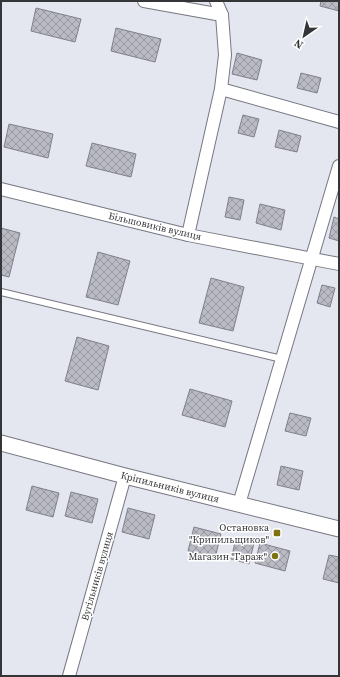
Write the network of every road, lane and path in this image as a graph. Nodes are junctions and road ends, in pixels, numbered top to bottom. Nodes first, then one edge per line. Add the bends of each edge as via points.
1 (144, 1) edge
2 (216, 1) edge
3 (222, 15) junction
4 (221, 89) junction
5 (339, 122) edge
6 (339, 166) edge
7 (1, 189) edge
8 (188, 235) junction
9 (311, 259) junction
10 (339, 264) edge
11 (1, 292) edge
12 (282, 359) junction
13 (1, 443) edge
14 (125, 476) junction
15 (239, 504) junction
16 (339, 529) edge
17 (68, 676) edge

1 - 3 street
2 - 3 street
3 - 4 street via 225,55
4 - 5 street
4 - 8 street
6 - 9 street
7 - 8 street, Більшовиків вулиця
8 - 9 street, Більшовиків вулиця
9 - 10 street, Більшовиків вулиця
9 - 12 street
11 - 12 lane
12 - 15 street
13 - 14 street, Кріпильників вулиця
14 - 15 street, Кріпильників вулиця
14 - 17 street, Вугільників вулиця
15 - 16 street, Кріпильників вулиця

